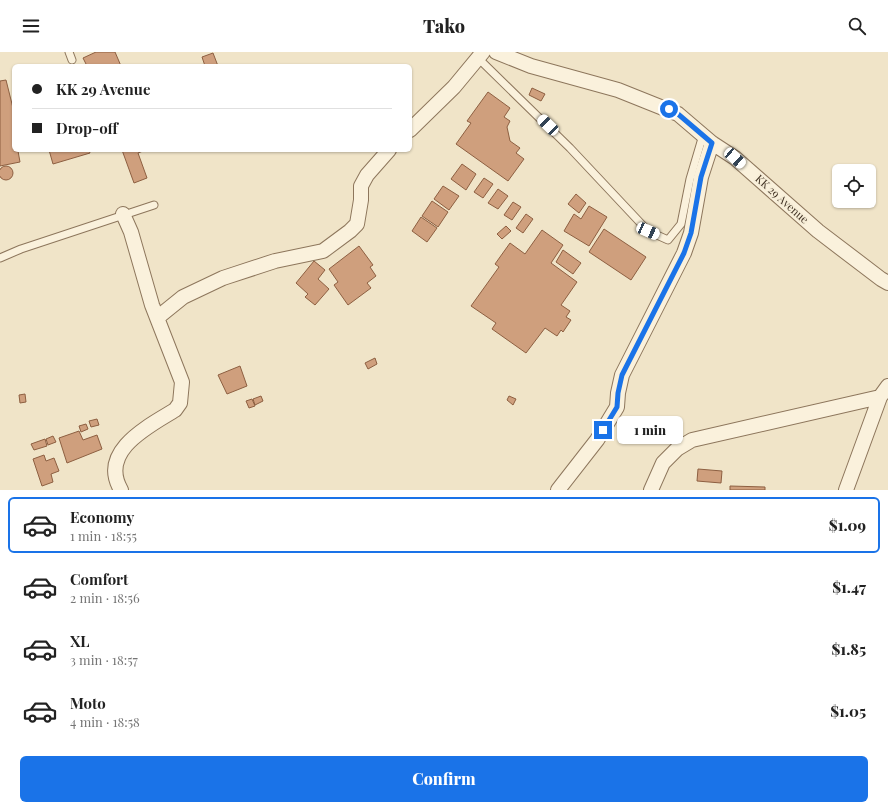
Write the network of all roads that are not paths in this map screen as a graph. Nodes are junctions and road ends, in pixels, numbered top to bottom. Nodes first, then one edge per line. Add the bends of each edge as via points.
1 (69, 52) edge
2 (496, 52) edge
3 (480, 55) edge
4 (72, 60) dead end
5 (412, 128) edge
6 (707, 139) junction
7 (388, 152) edge
8 (154, 205) dead end
9 (123, 214) junction
10 (0, 258) edge
11 (888, 283) edge
12 (157, 318) junction
13 (884, 392) edge
14 (121, 490) edge
15 (558, 490) edge
16 (651, 490) edge
17 (846, 490) edge

1 - 4 lane
2 - 6 street, KK 29 Avenue via 531,66 618,90 659,105 678,114
3 - 5 street via 454,87
3 - 6 lane via 648,231 668,240 681,224 690,179
6 - 11 street, KK 29 Avenue via 735,158 818,231
6 - 15 street via 691,233 684,253 622,375 617,407 597,440
7 - 12 street via 367,175 361,186 357,224 350,231 322,251 275,261 224,278 183,297
8 - 9 lane
9 - 10 lane
9 - 12 street via 132,232
12 - 14 street via 182,382 180,403 175,410 132,438 125,446 115,466 117,484
13 - 16 street via 692,440 677,449 663,463
13 - 17 street

